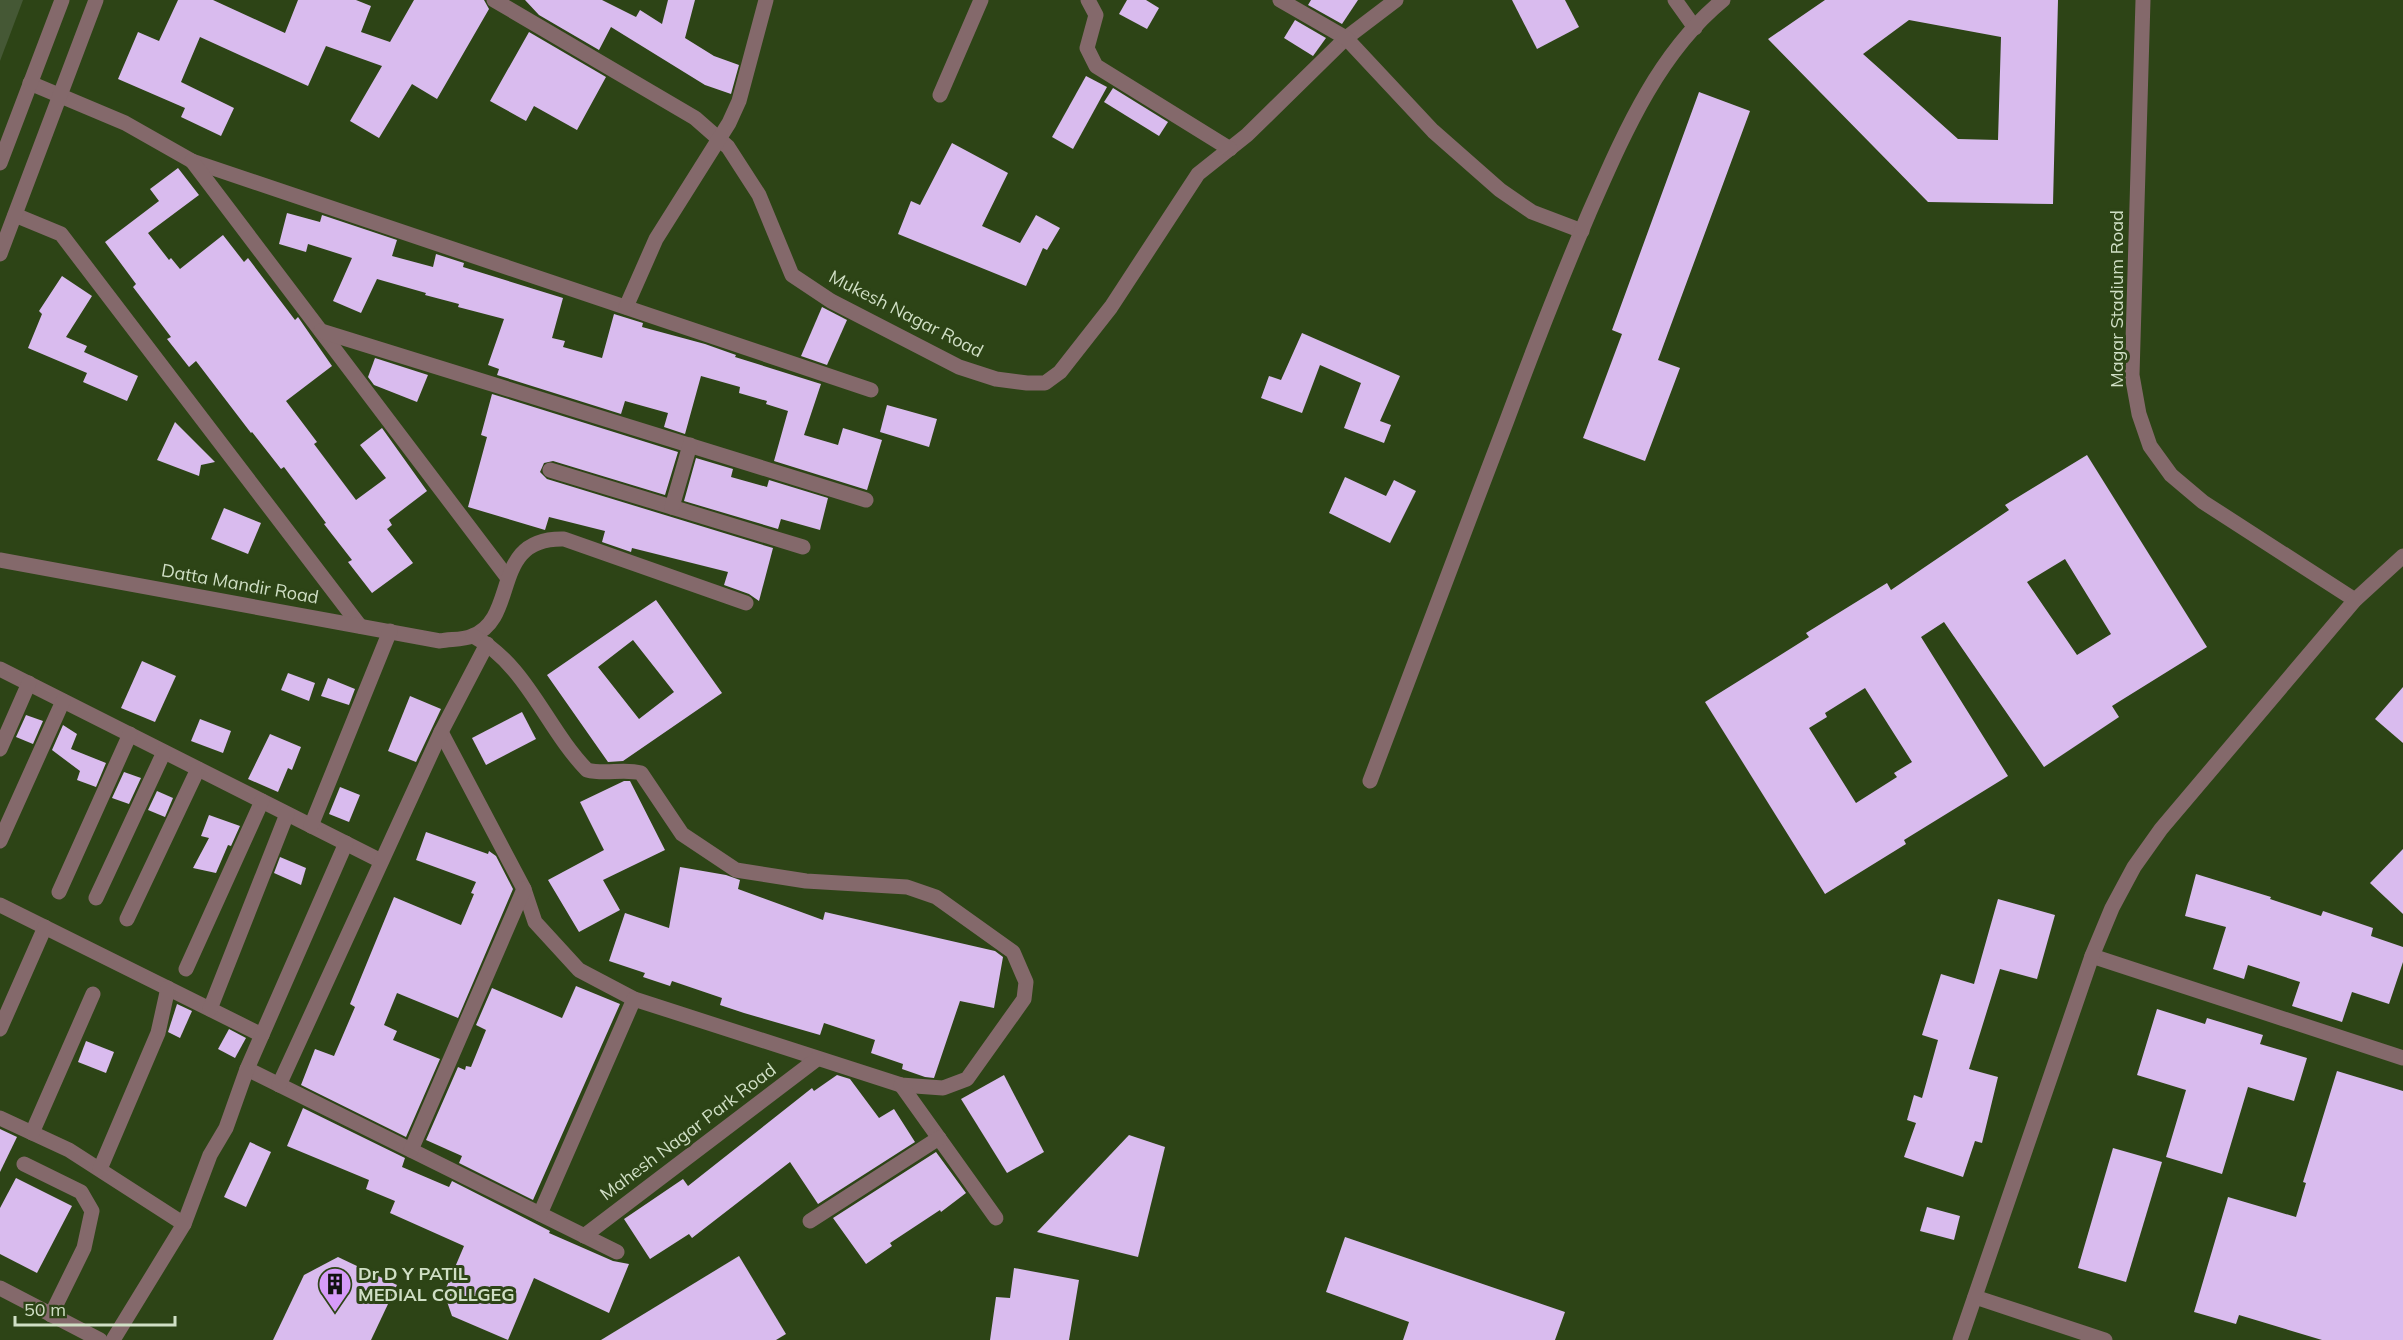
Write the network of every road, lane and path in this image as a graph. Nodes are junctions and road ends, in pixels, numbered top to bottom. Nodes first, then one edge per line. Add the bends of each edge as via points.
1 (62, 0) edge
2 (96, 0) edge
3 (494, 0) edge
4 (766, 0) edge
5 (981, 0) edge
6 (1088, 0) edge
7 (1280, 0) edge
8 (1396, 0) edge
9 (1676, 0) edge
10 (1723, 0) edge
11 (2143, 0) edge
12 (1695, 28) junction
13 (1346, 38) junction
14 (30, 83) junction
15 (940, 95) dead end
16 (60, 96) junction
17 (718, 140) junction
18 (1230, 149) junction
19 (192, 161) junction
20 (0, 163) edge
21 (15, 215) junction
22 (1582, 231) junction
23 (0, 254) edge
24 (626, 308) junction
25 (321, 331) junction
26 (871, 390) dead end
27 (690, 445) junction
28 (550, 470) dead end
29 (866, 500) dead end
30 (672, 507) junction
31 (803, 547) dead end
32 (2403, 556) edge
33 (0, 560) edge
34 (507, 577) junction
35 (2355, 600) junction
36 (746, 603) dead end
37 (360, 626) junction
38 (390, 631) junction
39 (472, 636) junction
40 (487, 644) junction
41 (0, 669) edge
42 (29, 683) junction
43 (63, 701) junction
44 (441, 732) junction
45 (130, 734) junction
46 (0, 749) edge
47 (164, 752) junction
48 (198, 769) junction
49 (1370, 781) dead end
50 (262, 801) junction
51 (287, 814) junction
52 (311, 826) junction
53 (0, 842) edge
54 (346, 843) junction
55 (381, 861) junction
56 (524, 890) junction
57 (59, 892) dead end
58 (96, 898) dead end
59 (0, 904) edge
60 (127, 919) dead end
61 (45, 927) junction
62 (2092, 956) junction
63 (186, 969) dead end
64 (168, 988) junction
65 (93, 994) dead end
66 (634, 999) junction
67 (210, 1009) junction
68 (0, 1029) edge
69 (262, 1035) junction
70 (2403, 1058) edge
71 (817, 1059) junction
72 (247, 1069) junction
73 (279, 1085) junction
74 (901, 1085) junction
75 (0, 1118) edge
76 (32, 1133) junction
77 (939, 1138) junction
78 (411, 1150) junction
79 (24, 1164) dead end
80 (100, 1169) junction
81 (540, 1214) junction
82 (996, 1218) dead end
83 (810, 1221) dead end
84 (184, 1224) junction
85 (584, 1236) junction
86 (617, 1252) dead end
87 (0, 1288) edge
88 (1975, 1297) junction
89 (51, 1315) junction
90 (100, 1340) edge
91 (113, 1340) edge
92 (1960, 1340) edge
93 (2105, 1340) edge

1 - 14 street
2 - 16 street
3 - 17 street, Mukesh Nagar Road via 695,118
4 - 17 street via 739,100
5 - 15 street
6 - 18 street via 1096,15 1087,48 1096,66
7 - 13 street
8 - 13 street, Mukesh Nagar Road
9 - 12 street
10 - 12 street
11 - 35 street, Magar Stadium Road via 2132,375 2150,446 2172,475 2203,502
12 - 22 street via 1649,87
13 - 18 street, Mukesh Nagar Road
13 - 22 street via 1471,167 1532,212
14 - 16 street
14 - 20 street
16 - 19 street via 125,123
16 - 21 street
17 - 18 street, Mukesh Nagar Road via 728,147 759,195 792,275 831,301 959,367 996,379 1027,383 1045,383 1060,372 1111,307 1198,174
17 - 24 street via 656,239
19 - 24 street
19 - 25 street
21 - 23 street
21 - 37 street via 61,234
22 - 49 street
24 - 26 street
25 - 27 street
25 - 34 street
27 - 29 street
27 - 30 street
28 - 30 street
30 - 31 street
32 - 35 street
33 - 37 street, Datta Mandir Road
34 - 36 street via 526,549 546,539 564,539
34 - 39 street via 500,610
35 - 62 street via 2161,829 2134,867
37 - 38 street, Datta Mandir Road
38 - 39 street, Datta Mandir Road via 440,641
38 - 52 street
39 - 40 street
40 - 44 street
40 - 74 street, Mahesh Nagar Park Road via 524,681 587,770 604,775 620,771 641,773 682,834 736,870 806,881 906,887 936,897 1013,952 1026,982 1024,999 967,1079 943,1088
41 - 42 street
42 - 43 street
42 - 46 street
43 - 45 street
43 - 53 street
44 - 55 street
44 - 56 street, Mahesh Nagar Park Road
45 - 47 street
45 - 57 street
47 - 48 street
47 - 58 street
48 - 50 street
48 - 60 street
50 - 51 street
50 - 63 street
51 - 52 street
51 - 67 street
52 - 54 street
54 - 55 street
54 - 69 street
55 - 73 street
56 - 66 street, Mahesh Nagar Park Road via 535,922 579,970
56 - 78 street
59 - 61 street
61 - 64 street
61 - 68 street
62 - 70 street
62 - 88 street
64 - 67 street
64 - 80 street via 158,1033
65 - 76 street
66 - 71 street, Mahesh Nagar Park Road
66 - 81 street
67 - 69 street
69 - 72 street
71 - 74 street, Mahesh Nagar Park Road
71 - 85 street, Mahesh Nagar Park Road
72 - 73 street
72 - 84 street
73 - 78 street
74 - 77 street
75 - 76 street
76 - 80 street
77 - 82 street
77 - 83 street
78 - 81 street
79 - 89 street via 81,1192 92,1211 84,1248
80 - 84 street
81 - 85 street
84 - 91 street
85 - 86 street
87 - 89 street
88 - 92 street
88 - 93 street
89 - 90 street

